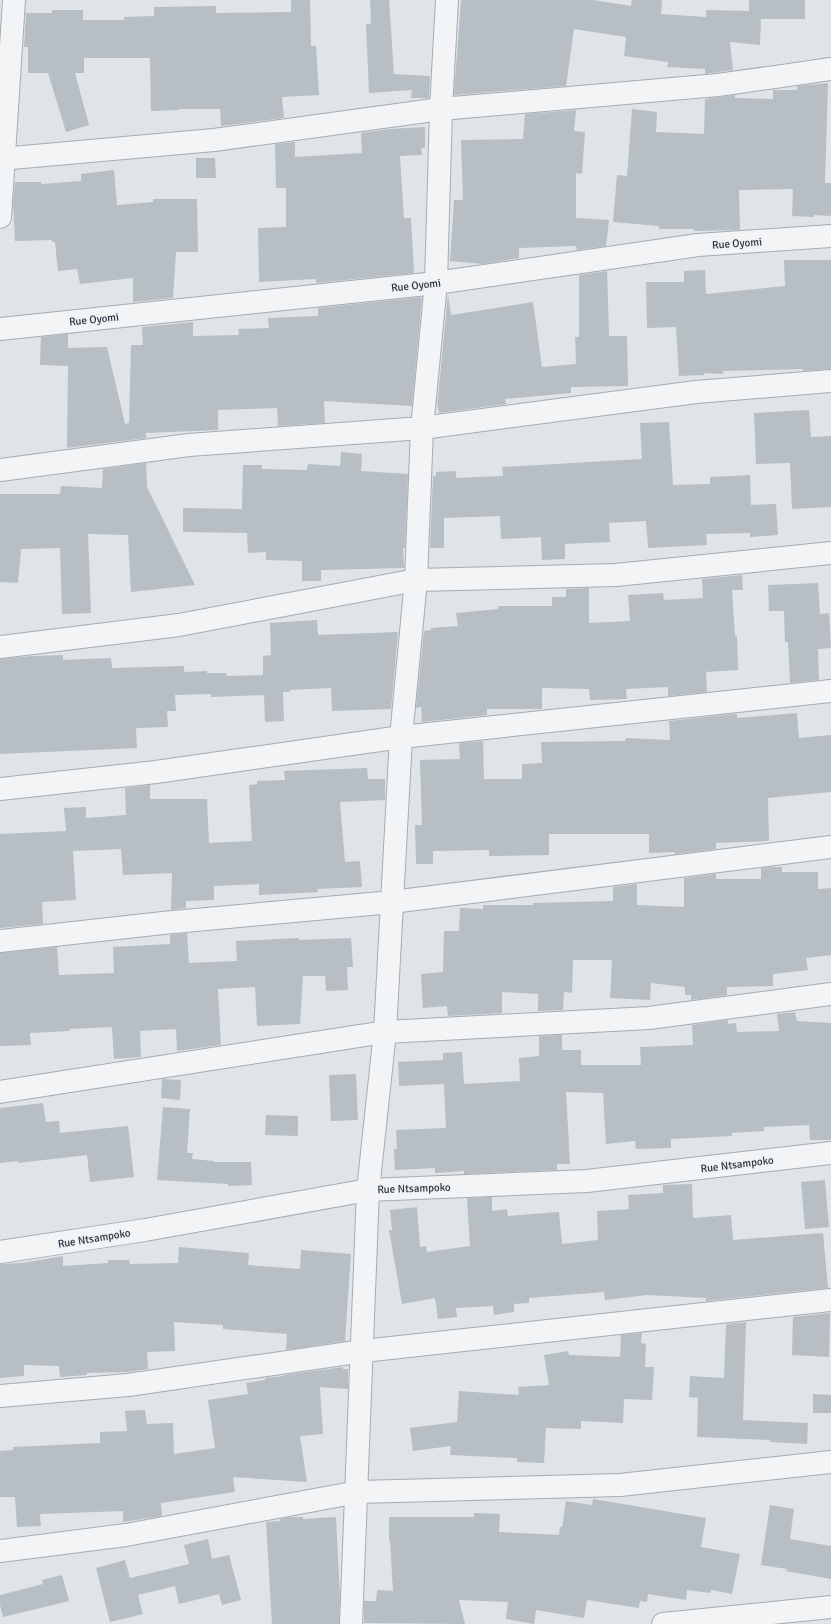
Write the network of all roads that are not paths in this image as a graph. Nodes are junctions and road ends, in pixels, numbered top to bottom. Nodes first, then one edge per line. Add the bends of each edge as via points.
1 (14, 0) edge
2 (447, 0) edge
3 (831, 70) edge
4 (441, 109) junction
5 (2, 158) edge
6 (0, 217) edge
7 (831, 236) edge
8 (436, 283) junction
9 (0, 329) edge
10 (831, 381) edge
11 (422, 428) junction
12 (0, 470) edge
13 (831, 553) edge
14 (416, 580) junction
15 (0, 647) edge
16 (831, 690) edge
17 (401, 737) junction
18 (0, 789) edge
19 (831, 847) edge
20 (392, 902) junction
21 (0, 941) edge
22 (831, 994) edge
23 (386, 1032) junction
24 (0, 1092) edge
25 (831, 1153) edge
26 (368, 1190) junction
27 (0, 1252) edge
28 (831, 1300) edge
29 (363, 1351) junction
30 (0, 1396) edge
31 (831, 1462) edge
32 (358, 1492) junction
33 (0, 1551) edge
34 (831, 1607) edge
35 (351, 1624) edge
36 (663, 1624) edge

1 - 5 street
2 - 4 street
3 - 4 street via 718,85
4 - 5 street via 214,140
4 - 8 street
5 - 6 street
7 - 8 street, Rue Oyomi via 698,245
8 - 9 street, Rue Oyomi
8 - 11 street
10 - 11 street via 696,392
11 - 12 street via 189,445
11 - 14 street
13 - 14 street via 616,575
14 - 15 street via 179,625
14 - 17 street
16 - 17 street
17 - 18 street via 156,772
17 - 20 street
19 - 20 street
20 - 21 street
20 - 23 street
22 - 23 street via 649,1018
23 - 24 street
23 - 26 street
25 - 26 street, Rue Ntsampoko via 587,1181
26 - 27 street, Rue Ntsampoko via 145,1230
26 - 29 street
28 - 29 street
29 - 30 street via 128,1385
29 - 32 street
31 - 32 street via 620,1485
32 - 33 street via 126,1535
32 - 35 street
34 - 36 street

